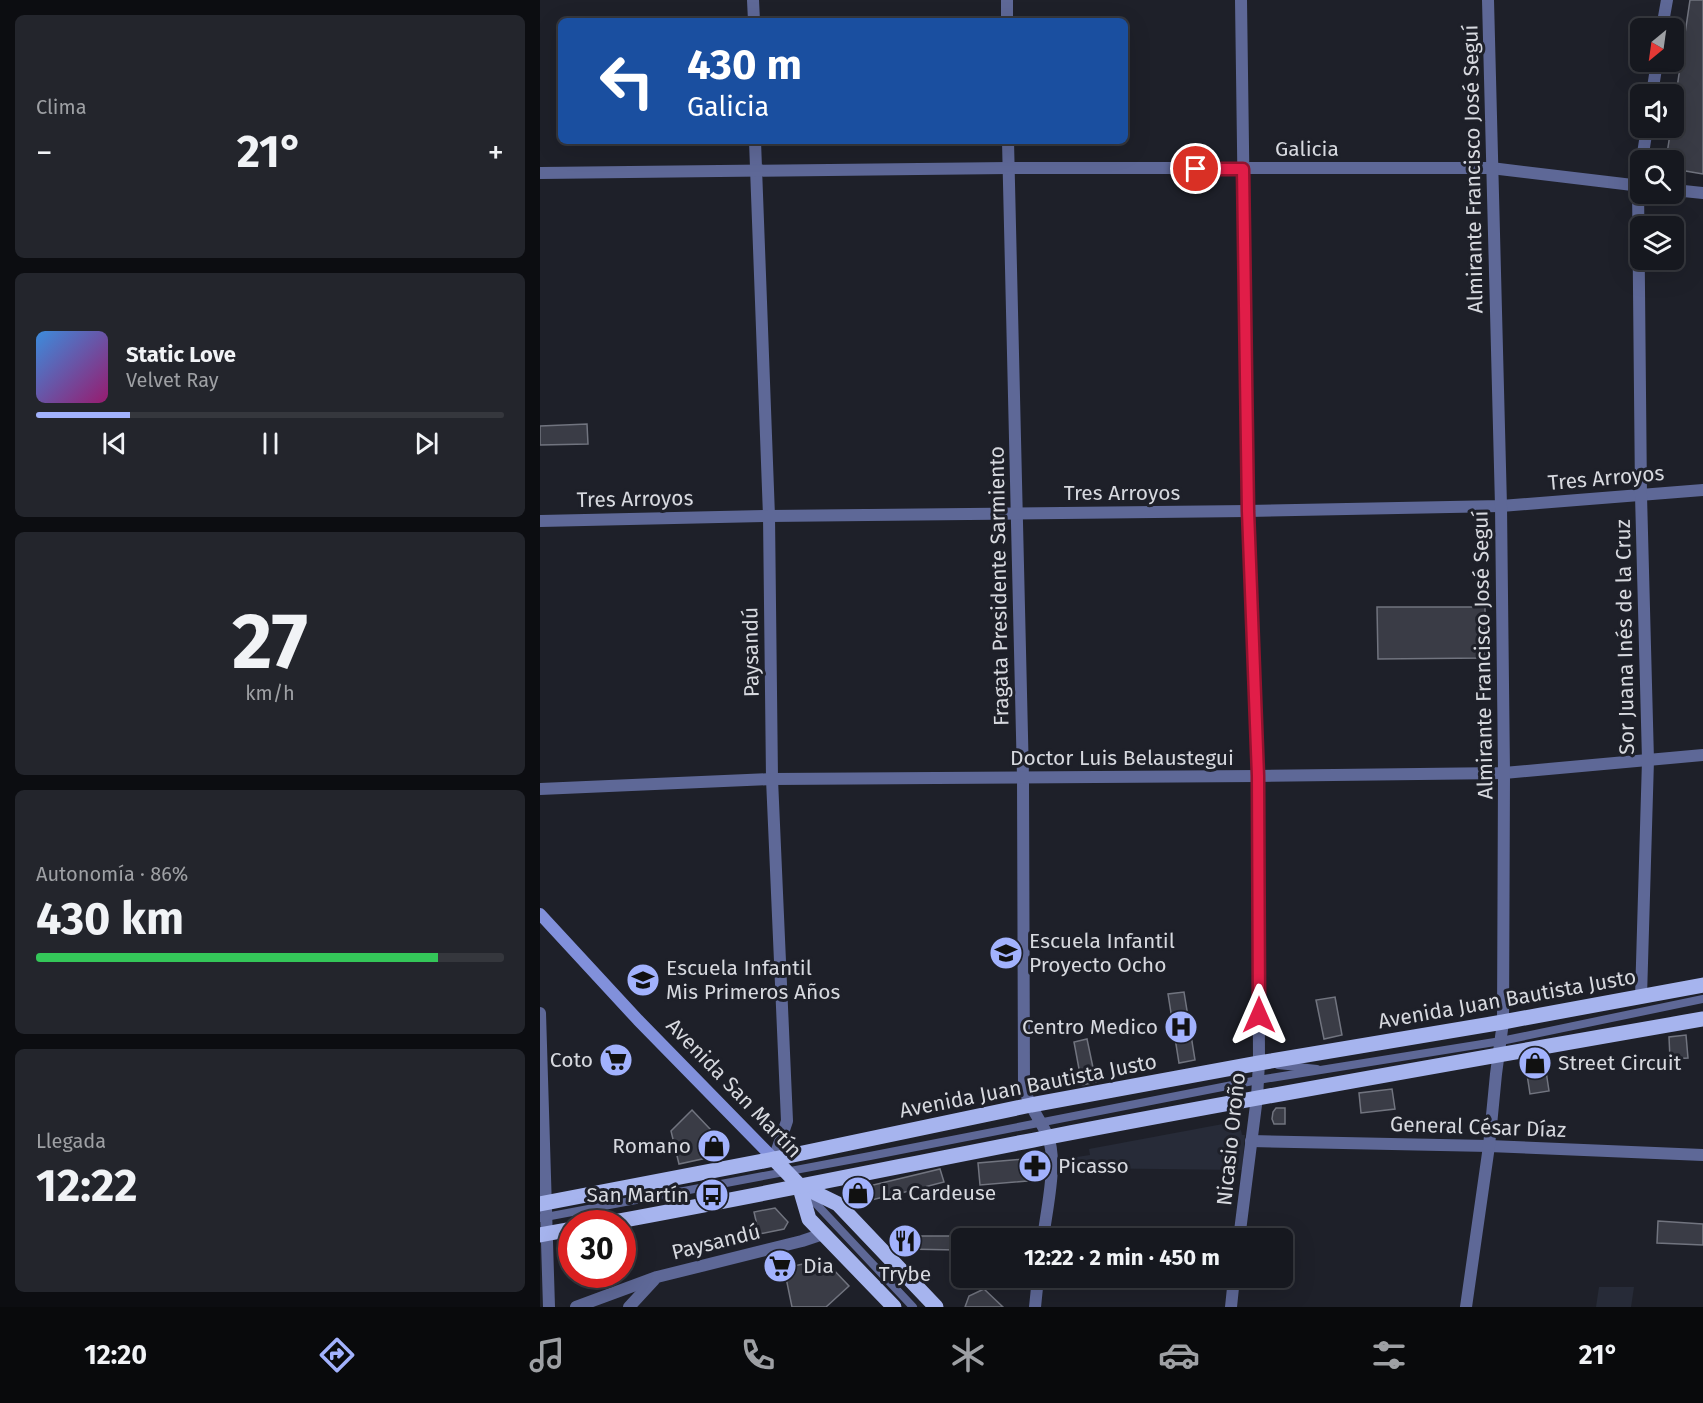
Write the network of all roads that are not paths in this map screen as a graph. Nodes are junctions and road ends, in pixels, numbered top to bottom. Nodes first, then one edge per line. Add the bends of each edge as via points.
1 (753, 0) edge
2 (1007, 0) edge
3 (1241, 0) edge
4 (1488, 0) edge
5 (1667, 0) edge
6 (754, 18) edge
7 (1007, 18) edge
8 (1664, 18) edge
9 (755, 144) edge
10 (1008, 144) edge
11 (1008, 168) junction
12 (1491, 168) junction
13 (1243, 169) junction
14 (755, 170) junction
15 (540, 173) edge
16 (1630, 185) edge
17 (1684, 191) edge
18 (1703, 193) edge
19 (1640, 204) edge
20 (1703, 490) edge
21 (1641, 495) junction
22 (1501, 506) junction
23 (1248, 511) junction
24 (1016, 513) junction
25 (769, 516) junction
26 (540, 521) edge
27 (1703, 755) edge
28 (1648, 760) junction
29 (1504, 773) junction
30 (1258, 776) junction
31 (1023, 778) junction
32 (772, 779) junction
33 (540, 789) edge
34 (540, 914) edge
35 (1703, 985) edge
36 (1641, 997) junction
37 (1703, 999) edge
38 (540, 1013) edge
39 (1703, 1019) edge
40 (1503, 1022) junction
41 (1500, 1048) junction
42 (1259, 1062) junction
43 (1328, 1070) junction
44 (1258, 1080) junction
45 (1257, 1097) junction
46 (1031, 1105) junction
47 (1040, 1122) junction
48 (1048, 1137) junction
49 (1251, 1141) junction
50 (1489, 1146) junction
51 (1703, 1155) edge
52 (774, 1159) junction
53 (786, 1172) junction
54 (799, 1185) junction
55 (543, 1210) edge
56 (636, 1218) edge
57 (1044, 1228) edge
58 (1240, 1228) edge
59 (558, 1231) edge
60 (543, 1234) edge
61 (823, 1234) junction
62 (657, 1277) junction
63 (1037, 1288) edge
64 (1233, 1288) edge
65 (549, 1307) edge
66 (576, 1307) edge
67 (629, 1307) edge
68 (894, 1307) edge
69 (913, 1307) edge
70 (936, 1307) edge
71 (1035, 1307) edge
72 (1231, 1307) edge
73 (1466, 1307) edge

1 - 6 street
2 - 7 street
3 - 13 street, Nicasio Oroño
4 - 12 street, Almirante Francisco José Seguí
5 - 8 street
9 - 14 street, Paysandú
10 - 11 street, Fragata Presidente Sarmiento
11 - 13 street, Galicia
11 - 14 street, Galicia
11 - 24 street, Fragata Presidente Sarmiento
12 - 13 street, Galicia
12 - 16 street, Galicia
12 - 22 street, Almirante Francisco José Seguí
13 - 23 street, Nicasio Oroño
14 - 15 street, Galicia
14 - 25 street, Paysandú
17 - 18 street
19 - 21 street, Sor Juana Inés de la Cruz
20 - 21 street, Tres Arroyos
21 - 22 street, Tres Arroyos
21 - 28 street, Sor Juana Inés de la Cruz
22 - 23 street, Tres Arroyos
22 - 29 street, Almirante Francisco José Seguí
23 - 24 street, Tres Arroyos
23 - 30 street, Nicasio Oroño
24 - 25 street, Tres Arroyos
24 - 31 street, Fragata Presidente Sarmiento
25 - 26 street, Tres Arroyos
25 - 32 street, Paysandú
27 - 28 street, Doctor Luis Belaustegui
28 - 29 street, Doctor Luis Belaustegui
28 - 36 street, Sor Juana Inés de la Cruz
29 - 30 street, Doctor Luis Belaustegui
29 - 40 street, Almirante Francisco José Seguí
30 - 31 street, Doctor Luis Belaustegui
30 - 42 street, Nicasio Oroño
31 - 32 street, Doctor Luis Belaustegui
31 - 46 street, Fragata Presidente Sarmiento via 1024,1087
32 - 33 street, Doctor Luis Belaustegui
32 - 52 street, Paysandú via 788,1121
34 - 52 main road, Avenida San Martín
35 - 36 main road, Avenida Juan Bautista Justo
36 - 40 main road, Avenida Juan Bautista Justo
37 - 41 lane
38 - 55 street
39 - 41 main road
40 - 41 street, Almirante Francisco José Seguí
40 - 42 main road, Avenida Juan Bautista Justo
41 - 43 lane
41 - 45 main road
41 - 50 street, Almirante Francisco José Seguí
42 - 43 lane
42 - 44 street, Nicasio Oroño
42 - 46 main road, Avenida Juan Bautista Justo
43 - 44 lane
44 - 45 street, Nicasio Oroño
44 - 47 lane
45 - 48 main road
45 - 49 street, Nicasio Oroño
46 - 47 street, Fragata Presidente Sarmiento
46 - 52 main road, Avenida Juan Bautista Justo
47 - 48 street, Fragata Presidente Sarmiento
47 - 53 lane
48 - 54 main road
48 - 57 street, Fragata Presidente Sarmiento via 1052,1160
49 - 50 street, General César Díaz
49 - 58 street, Nicasio Oroño
50 - 51 street, General César Díaz
50 - 73 street, Almirante Francisco José Seguí
52 - 53 main road, Avenida San Martín
52 - 55 main road, Avenida Juan Bautista Justo
53 - 54 main road, Avenida San Martín
53 - 55 lane
54 - 56 main road
54 - 61 main road, Avenida San Martín via 809,1219
54 - 69 lane
54 - 70 main road, Avenida San Martín via 838,1204
55 - 60 street
59 - 60 main road
60 - 65 street
61 - 62 street, Paysandú
61 - 68 main road, Avenida San Martín
62 - 66 street
62 - 67 street, Paysandú
63 - 71 street
64 - 72 street

